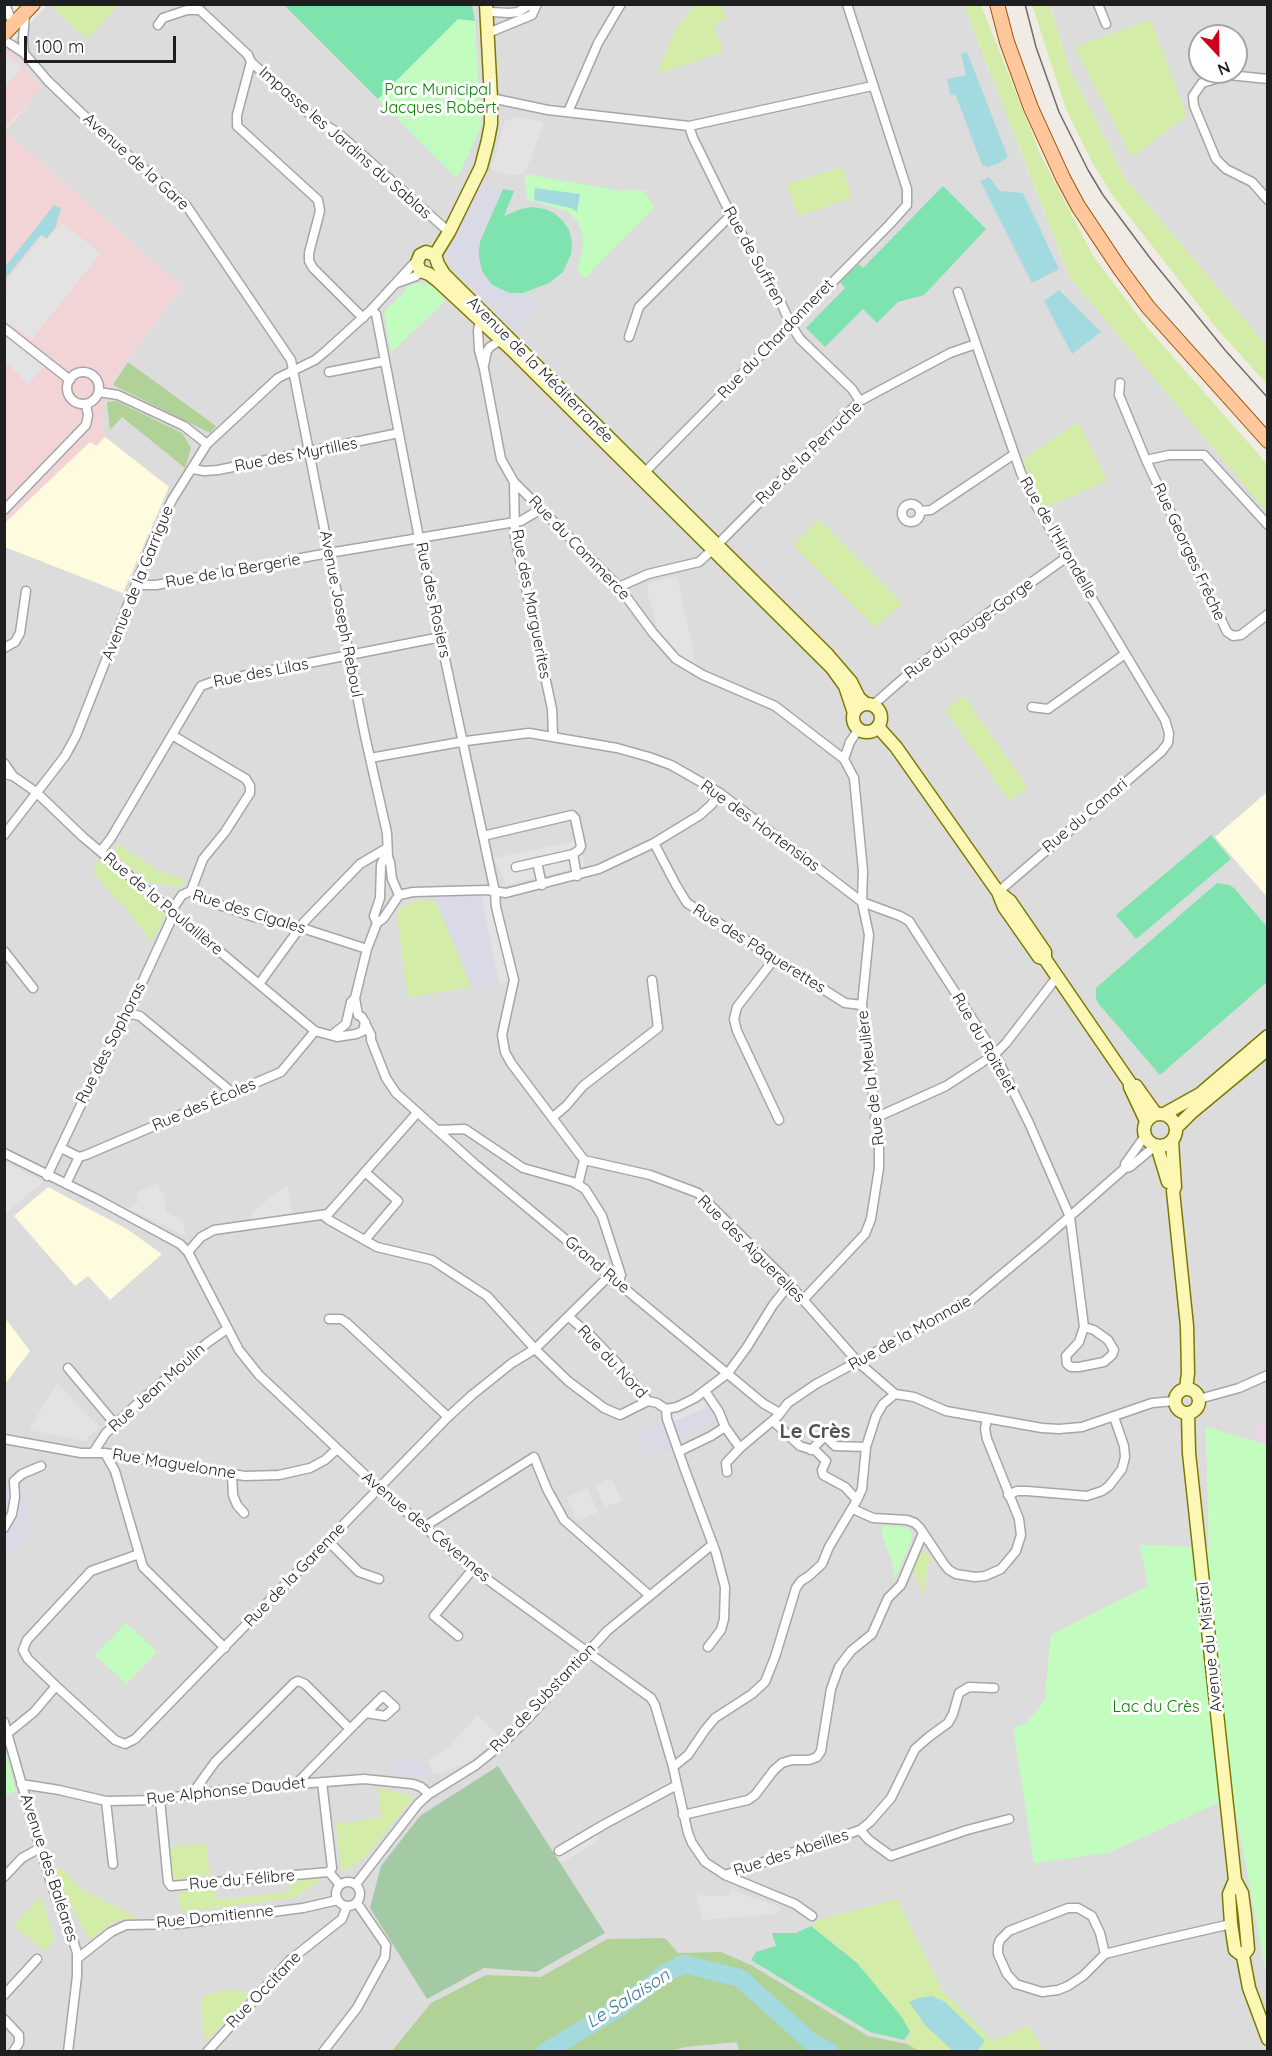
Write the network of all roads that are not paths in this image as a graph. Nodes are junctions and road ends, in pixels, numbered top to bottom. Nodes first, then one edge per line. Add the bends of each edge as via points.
1 (531, 4) edge
2 (537, 4) edge
3 (621, 4) edge
4 (847, 4) edge
5 (997, 4) edge
6 (1098, 4) edge
7 (485, 6) edge
8 (26, 7) edge
9 (7, 20) edge
10 (1106, 24) dead end
11 (158, 25) dead end
12 (488, 33) junction
13 (23, 36) junction
14 (4, 40) edge
15 (24, 53) junction
16 (251, 62) junction
17 (1268, 79) edge
18 (872, 86) junction
19 (491, 98) junction
20 (568, 112) junction
21 (690, 126) junction
22 (1268, 200) edge
23 (731, 215) junction
24 (449, 232) junction
25 (428, 265) junction
26 (958, 292) dead end
27 (371, 310) junction
28 (363, 318) junction
29 (483, 319) junction
30 (790, 325) junction
31 (4, 328) edge
32 (502, 337) junction
33 (629, 337) dead end
34 (477, 340) junction
35 (976, 344) junction
36 (490, 347) junction
37 (385, 361) junction
38 (484, 369) junction
39 (295, 370) junction
40 (330, 372) dead end
41 (70, 380) junction
42 (1120, 383) dead end
43 (99, 392) junction
44 (860, 400) junction
45 (86, 404) junction
46 (399, 433) junction
47 (1268, 441) edge
48 (207, 444) junction
49 (309, 452) junction
50 (1013, 454) junction
51 (1146, 460) junction
52 (193, 470) junction
53 (642, 475) junction
54 (514, 482) junction
55 (541, 509) junction
56 (4, 510) edge
57 (920, 511) dead end
58 (514, 522) junction
59 (1268, 525) edge
60 (419, 538) junction
61 (715, 547) junction
62 (330, 553) junction
63 (1067, 557) junction
64 (136, 585) junction
65 (619, 587) junction
66 (26, 591) dead end
67 (1268, 614) edge
68 (441, 637) junction
69 (4, 648) edge
70 (1125, 654) junction
71 (350, 656) junction
72 (869, 705) junction
73 (1032, 707) dead end
74 (854, 713) junction
75 (878, 727) junction
76 (858, 730) junction
77 (172, 735) junction
78 (553, 735) junction
79 (1169, 738) joint
80 (462, 742) junction
81 (370, 758) junction
82 (844, 759) junction
83 (4, 764) edge
84 (9, 775) edge
85 (36, 792) junction
86 (720, 794) junction
87 (4, 835) edge
88 (483, 836) junction
89 (654, 843) junction
90 (101, 851) junction
91 (388, 852) junction
92 (573, 854) junction
93 (537, 862) junction
94 (516, 867) dead end
95 (578, 876) junction
96 (542, 885) junction
97 (191, 891) junction
98 (397, 891) junction
99 (495, 892) junction
100 (998, 892) junction
101 (380, 893) junction
102 (862, 902) junction
103 (393, 903) junction
104 (172, 910) junction
105 (377, 923) junction
106 (302, 928) junction
107 (367, 950) junction
108 (4, 951) edge
109 (775, 958) junction
110 (1057, 977) junction
111 (652, 980) dead end
112 (259, 984) junction
113 (33, 988) dead end
114 (355, 998) junction
115 (862, 1005) junction
116 (128, 1013) junction
117 (362, 1018) junction
118 (347, 1021) junction
119 (315, 1031) junction
120 (358, 1034) junction
121 (332, 1035) junction
122 (1268, 1036) edge
123 (371, 1040) junction
124 (1268, 1049) edge
125 (995, 1054) junction
126 (233, 1093) junction
127 (417, 1113) junction
128 (553, 1117) junction
129 (1156, 1117) junction
130 (875, 1118) junction
131 (779, 1119) dead end
132 (1176, 1128) junction
133 (437, 1130) junction
134 (1145, 1136) junction
135 (1172, 1141) junction
136 (1156, 1146) junction
137 (61, 1149) junction
138 (4, 1153) edge
139 (79, 1157) junction
140 (584, 1160) junction
141 (1125, 1168) junction
142 (365, 1172) junction
143 (47, 1176) junction
144 (66, 1184) junction
145 (578, 1185) junction
146 (1173, 1191) junction
147 (324, 1215) junction
148 (1070, 1217) junction
149 (365, 1240) junction
150 (188, 1252) junction
151 (609, 1276) junction
152 (618, 1283) junction
153 (789, 1285) junction
154 (803, 1300) junction
155 (569, 1317) junction
156 (329, 1319) dead end
157 (1084, 1327) junction
158 (227, 1329) junction
159 (535, 1349) junction
160 (858, 1362) junction
161 (68, 1368) dead end
162 (728, 1373) junction
163 (1268, 1375) edge
164 (1186, 1389) junction
165 (705, 1390) junction
166 (895, 1394) junction
167 (1199, 1399) junction
168 (1175, 1401) junction
169 (653, 1402) junction
170 (666, 1409) junction
171 (780, 1413) junction
172 (1188, 1414) junction
173 (448, 1417) junction
174 (1114, 1417) junction
175 (987, 1419) junction
176 (773, 1421) junction
177 (115, 1424) junction
178 (724, 1427) junction
179 (4, 1439) edge
180 (866, 1447) junction
181 (740, 1448) junction
182 (337, 1449) junction
183 (811, 1450) junction
184 (680, 1451) junction
185 (93, 1453) junction
186 (105, 1453) junction
187 (41, 1466) dead end
188 (727, 1472) dead end
189 (232, 1474) junction
190 (379, 1488) junction
191 (1008, 1495) junction
192 (855, 1504) junction
193 (244, 1513) dead end
194 (424, 1527) junction
195 (4, 1528) edge
196 (923, 1533) junction
197 (328, 1541) junction
198 (713, 1544) junction
199 (139, 1554) junction
200 (473, 1569) junction
201 (379, 1579) dead end
202 (649, 1595) junction
203 (458, 1636) dead end
204 (708, 1647) dead end
205 (225, 1648) junction
206 (588, 1653) junction
207 (56, 1686) junction
208 (994, 1688) dead end
209 (366, 1713) dead end
210 (4, 1722) edge
211 (350, 1729) junction
212 (7, 1734) junction
213 (673, 1767) junction
214 (322, 1782) junction
215 (21, 1784) junction
216 (296, 1784) junction
217 (677, 1785) junction
218 (192, 1794) junction
219 (429, 1794) junction
220 (160, 1800) junction
221 (106, 1801) junction
222 (683, 1815) junction
223 (1009, 1819) dead end
224 (860, 1830) junction
225 (40, 1848) junction
226 (559, 1851) dead end
227 (113, 1864) dead end
228 (329, 1872) junction
229 (725, 1875) junction
230 (4, 1876) edge
231 (1235, 1880) junction
232 (356, 1884) junction
233 (340, 1886) junction
234 (338, 1900) junction
235 (357, 1902) junction
236 (347, 1906) junction
237 (812, 1916) dead end
238 (1231, 1924) junction
239 (97, 1943) junction
240 (75, 1948) junction
241 (1105, 1954) junction
242 (1243, 1956) junction
243 (78, 1958) junction
244 (37, 1959) dead end
245 (4, 1995) edge
246 (4, 2019) edge
247 (1268, 2039) edge
248 (13, 2052) edge
249 (68, 2052) edge
250 (207, 2052) edge
251 (322, 2052) edge

1 - 7 street via 509,13 492,12
2 - 12 street via 532,15
3 - 20 street via 598,43
4 - 18 street
5 - 47 main road via 1031,108 1078,206 1148,307
6 - 10 street
7 - 12 street
8 - 9 main road
8 - 13 street
9 - 13 street
11 - 16 street, Impasse les Jardins du Sablas via 163,18 200,10
12 - 19 street
13 - 15 street
14 - 15 street, Avenue de la Gare
15 - 39 street, Avenue de la Gare via 98,129 186,205
16 - 24 street, Impasse les Jardins du Sablas
16 - 28 street via 237,126 318,200 320,211 309,261
17 - 22 street via 1229,75 1202,83 1193,96 1216,159 1226,169 1252,182
18 - 21 street
18 - 30 street, Rue du Chardonneret via 907,189 907,205
19 - 20 street
19 - 24 street via 491,124 482,168
20 - 21 street
21 - 23 street, Rue de Suffren
23 - 30 street, Rue de Suffren
23 - 33 street via 639,307
24 - 25 street
25 - 27 street, Avenue de la Garrigue via 398,279
25 - 29 street, Avenue de la Méditerranée via 444,274
26 - 35 street, Rue de l'Hirondelle
27 - 28 street, Avenue de la Garrigue
27 - 37 street, Rue des Rosiers via 376,314
28 - 39 street, Avenue de la Garrigue via 315,360
29 - 32 street, Avenue de la Méditerranée
29 - 34 street, Rue des Marguerites
30 - 44 street, Rue de Suffren
30 - 53 street, Rue du Chardonneret
31 - 41 street
32 - 36 street
32 - 53 street, Avenue de la Méditerranée
34 - 36 street
34 - 38 street, Rue des Marguerites
35 - 44 street, Rue de la Perruche via 950,353
35 - 50 street, Rue de l'Hirondelle
36 - 38 street, Rue des Marguerites
37 - 40 street
37 - 46 street, Rue des Rosiers
38 - 54 street, Rue des Marguerites via 501,459
39 - 48 street, Avenue de la Garrigue via 278,378
39 - 49 street, Avenue Joseph Reboul
41 - 43 street via 81,372 90,374 97,381
41 - 45 street via 69,397
42 - 51 street, Rue Georges Frêche via 1119,395
43 - 45 street
43 - 48 street via 118,395 184,426
44 - 61 street, Rue de la Perruche
45 - 56 street via 86,425
46 - 49 street, Rue des Myrtilles
46 - 60 street, Rue des Rosiers
48 - 52 street, Avenue de la Garrigue
49 - 52 street, Rue des Myrtilles via 218,470
49 - 62 street, Avenue Joseph Reboul
50 - 57 street via 931,510
50 - 63 street, Rue de l'Hirondelle via 1037,507
51 - 59 street, Rue Georges Frêche via 1169,455 1204,455
51 - 67 street, Rue Georges Frêche via 1227,632 1241,635
52 - 64 street, Avenue de la Garrigue via 172,500
53 - 61 street, Avenue de la Méditerranée
54 - 55 street, Rue du Commerce
54 - 58 street, Rue des Marguerites
55 - 58 street, Rue de la Bergerie via 528,519
55 - 65 street, Rue du Commerce
58 - 60 street, Rue de la Bergerie
58 - 78 street, Rue des Marguerites via 552,709
60 - 62 street, Rue de la Bergerie
60 - 68 street, Rue des Rosiers
61 - 65 street, Rue de la Perruche via 699,562 648,574
61 - 72 street, Avenue de la Méditerranée via 826,653 851,682 859,698
61 - 74 street, Avenue de la Méditerranée via 832,668 845,686
62 - 64 street, Rue de la Bergerie via 156,585
62 - 71 street, Avenue Joseph Reboul
63 - 70 street, Rue de l'Hirondelle
63 - 72 street, Rue du Rouge-Gorge
64 - 85 street, Avenue de la Garrigue via 76,736
65 - 82 street, Rue du Commerce via 676,659 703,675 775,705
66 - 69 street via 20,633 15,642
68 - 71 street, Rue des Lilas
68 - 80 street, Rue des Rosiers
70 - 73 street via 1048,709
70 - 79 street, Rue de l'Hirondelle via 1166,720
71 - 77 street, Rue des Lilas via 207,683 194,695
71 - 81 street, Avenue Joseph Reboul
72 - 74 street via 858,707
72 - 75 street via 880,712
74 - 76 street via 853,722
75 - 76 street via 870,732
75 - 100 street
76 - 82 street
77 - 90 street, Rue des Lilas
77 - 97 street via 246,779 250,786 250,793 225,832 203,859
78 - 80 street, Rue des Hortensias via 529,733
78 - 86 street, Rue des Hortensias via 649,757 671,765
79 - 100 street, Rue du Canari via 1161,752
80 - 81 street, Rue des Hortensias
80 - 88 street, Rue des Rosiers
81 - 91 street, Avenue Joseph Reboul
82 - 102 street, Rue de la Meulière via 855,785
83 - 84 street, Rue de la Poulaillère
84 - 85 street, Rue de la Poulaillère
85 - 87 street, Avenue de la Garrigue
85 - 90 street, Rue de la Poulaillère
86 - 89 street via 700,815
86 - 102 street, Rue des Hortensias
88 - 92 street via 572,815 576,818 581,846
88 - 99 street, Rue des Rosiers
89 - 95 street
89 - 109 street, Rue des Pâquerettes via 687,903
90 - 104 street, Rue de la Poulaillère
91 - 98 street, Avenue Joseph Reboul
91 - 101 street, Avenue Joseph Reboul via 381,865
91 - 106 street via 360,864
92 - 93 street
92 - 95 street
93 - 94 street
93 - 96 street
95 - 96 street
96 - 99 street
97 - 104 street, Rue des Cigales via 182,895
97 - 106 street, Rue des Cigales via 254,917
98 - 99 street
98 - 101 street via 387,884
98 - 103 street via 398,898
99 - 128 street via 514,980 502,1035 505,1052
100 - 110 street via 1010,901
101 - 103 street via 385,903
101 - 105 street, Avenue Joseph Reboul via 374,916
102 - 115 street, Rue de la Meulière via 870,943
102 - 125 street, Rue du Roitelet via 909,921
103 - 105 street
104 - 112 street, Rue de la Poulaillère
104 - 116 street, Rue des Sophoras via 171,920
105 - 107 street
106 - 107 street, Rue des Cigales
106 - 112 street
107 - 114 street
108 - 113 street
109 - 115 street, Rue des Pâquerettes via 845,1003
109 - 131 street via 737,1007 734,1019 736,1031
110 - 125 street
110 - 129 street
111 - 128 street via 658,1028 583,1086
112 - 119 street, Rue de la Poulaillère
114 - 117 street, Grand Rue
114 - 118 street
115 - 130 street, Rue de la Meulière
116 - 126 street via 148,1022
116 - 137 street, Rue des Sophoras
117 - 118 street
117 - 120 street via 363,1031
117 - 123 street, Grand Rue
118 - 120 street via 349,1031
118 - 121 street
119 - 121 street
119 - 126 street, Rue des Écoles via 281,1072
120 - 121 street
120 - 123 street
122 - 129 street via 1200,1094
123 - 127 street, Grand Rue via 389,1084
124 - 132 street
125 - 130 street via 946,1086
125 - 148 street, Rue du Roitelet
126 - 139 street, Rue des Écoles
127 - 133 street, Grand Rue
127 - 142 street
128 - 140 street
129 - 132 street via 1172,1119
129 - 134 street via 1144,1128
130 - 154 street, Rue de la Meulière via 880,1154 866,1234
132 - 135 street
133 - 145 street via 465,1129 523,1168
133 - 151 street, Grand Rue
134 - 136 street
134 - 141 street, Rue de la Monnaie
135 - 136 street
135 - 146 street
136 - 141 street, Rue de la Monnaie
136 - 146 street
137 - 139 street
137 - 143 street, Rue des Sophoras
138 - 143 street, Avenue des Cévennes
139 - 144 street
140 - 145 street
140 - 153 street, Rue des Aiguerelles via 650,1175 698,1193
141 - 148 street, Rue de la Monnaie
142 - 147 street
142 - 149 street via 398,1201
143 - 144 street, Avenue des Cévennes
144 - 150 street, Avenue des Cévennes via 180,1244
145 - 152 street via 585,1189 602,1216 621,1275
146 - 164 street via 1187,1326
147 - 149 street
147 - 150 street via 214,1230 201,1237
148 - 157 street, Rue du Roitelet
148 - 160 street, Rue de la Monnaie via 970,1301
149 - 159 street via 376,1247 432,1260 487,1296
150 - 158 street, Avenue des Cévennes
151 - 152 street, Grand Rue
151 - 155 street, Rue de la Garenne
152 - 162 street, Grand Rue
153 - 154 street, Rue des Aiguerelles
153 - 162 street
154 - 160 street, Rue des Aiguerelles
155 - 159 street, Rue de la Garenne
155 - 169 street, Rue du Nord
156 - 173 street via 346,1323
157 - 157 street via 1108,1340 1114,1350 1104,1362 1071,1367 1065,1356 1079,1342
158 - 177 street, Rue Jean Moulin
158 - 182 street, Avenue des Cévennes via 259,1375
159 - 169 street via 568,1381 615,1414
159 - 173 street, Rue de la Garenne via 512,1363
160 - 166 street, Rue des Aiguerelles
160 - 171 street, Rue de la Monnaie via 816,1384
161 - 177 street
162 - 165 street
162 - 171 street, Grand Rue
163 - 167 street
164 - 167 street
164 - 168 street
165 - 170 street via 686,1403
165 - 178 street
166 - 175 street via 914,1397 946,1411
166 - 180 street via 876,1416
167 - 172 street via 1197,1408
168 - 172 street via 1180,1412
168 - 174 street via 1152,1403
169 - 170 street, Rue du Nord
170 - 184 street
171 - 176 street, Rue de la Monnaie
172 - 231 street, Avenue du Mistral via 1190,1464
173 - 190 street, Rue de la Garenne
174 - 175 street via 1059,1430
174 - 191 street via 1125,1457 1116,1480 1102,1491 1087,1496 1027,1491
175 - 191 street via 987,1439
176 - 181 street, Rue de la Monnaie
176 - 183 street via 800,1446
177 - 185 street, Rue Jean Moulin
178 - 181 street
178 - 184 street
179 - 185 street, Rue Maguelonne
180 - 183 street via 835,1446 825,1436
180 - 192 street via 862,1490
181 - 188 street via 726,1463
182 - 189 street, Rue Maguelonne via 310,1468 279,1474
182 - 190 street, Avenue des Cévennes
183 - 192 street via 826,1461 823,1474 845,1487
184 - 198 street
185 - 186 street, Rue Maguelonne
186 - 189 street, Rue Maguelonne
186 - 199 street via 115,1471
187 - 195 street via 14,1481 12,1514
189 - 193 street via 235,1501
190 - 194 street, Avenue des Cévennes
190 - 197 street, Rue de la Garenne
191 - 196 street via 1019,1519 1021,1535 1016,1551 994,1573 966,1576 949,1570
192 - 196 street via 873,1518 915,1523
192 - 213 street via 822,1564 796,1588 765,1682 716,1718 688,1755
194 - 200 street, Avenue des Cévennes
194 - 202 street via 534,1457 564,1520
196 - 222 street via 901,1585 888,1598 872,1634 839,1667 817,1757 782,1763 747,1800
197 - 201 street via 359,1572
197 - 205 street, Rue de la Garenne
198 - 202 street, Rue de Substantion
198 - 204 street via 725,1587 726,1610 721,1630
199 - 205 street via 145,1569
199 - 207 street, Rue de la Garenne via 91,1571 24,1645 28,1659
200 - 203 street via 434,1616
200 - 206 street, Avenue des Cévennes
202 - 206 street, Rue de Substantion
205 - 207 street, Rue de la Garenne via 135,1739 125,1744 115,1740
206 - 213 street, Avenue des Cévennes via 653,1701
206 - 219 street, Rue de Substantion via 502,1744
207 - 212 street via 34,1712
208 - 224 street, Rue des Abeilles via 962,1690 948,1723 915,1749 891,1798
209 - 211 street
210 - 212 street, Avenue des Baléares
211 - 216 street
211 - 218 street via 298,1681 215,1762
212 - 215 street, Avenue des Baléares
213 - 217 street, Avenue des Cévennes
214 - 216 street, Rue Alphonse Daudet
214 - 219 street, Rue Alphonse Daudet via 364,1779 412,1784
214 - 228 street via 332,1868
215 - 221 street, Rue Alphonse Daudet
215 - 225 street, Avenue des Baléares
216 - 218 street, Rue Alphonse Daudet
217 - 222 street, Avenue des Cévennes
217 - 226 street
218 - 220 street, Rue Alphonse Daudet
219 - 232 street, Rue de Substantion
220 - 221 street, Rue Alphonse Daudet
220 - 228 street, Rue du Félibre via 171,1886
221 - 227 street
222 - 229 street, Avenue des Cévennes via 698,1853 714,1870
223 - 224 street via 891,1856
224 - 229 street, Rue des Abeilles
225 - 230 street via 27,1854
225 - 240 street, Avenue des Baléares
228 - 233 street
229 - 237 street, Avenue des Cévennes via 795,1904
231 - 238 street, Avenue du Mistral via 1229,1894
231 - 242 street, Avenue du Mistral via 1242,1893 1245,1916 1248,1949
232 - 233 street
232 - 235 street via 361,1893
233 - 234 street
234 - 236 street
234 - 239 street, Rue Domitienne via 179,1924 126,1925
235 - 236 street
235 - 251 street via 386,1945 386,1957 357,2008
236 - 250 street, Rue Occitane via 342,1919 290,1960
238 - 241 street
238 - 242 street, Avenue du Mistral via 1234,1950
239 - 240 street, Rue Domitienne
239 - 243 street, Rue Domitienne
240 - 243 street, Avenue des Baléares
241 - 241 street via 1092,1916 1078,1908 1068,1908 1009,1931 998,1946 1007,1974 1016,1984 1042,1992 1068,1986
242 - 247 street, Avenue du Mistral via 1249,1988
243 - 249 street, Avenue des Baléares
244 - 245 street
246 - 248 street via 19,2035

